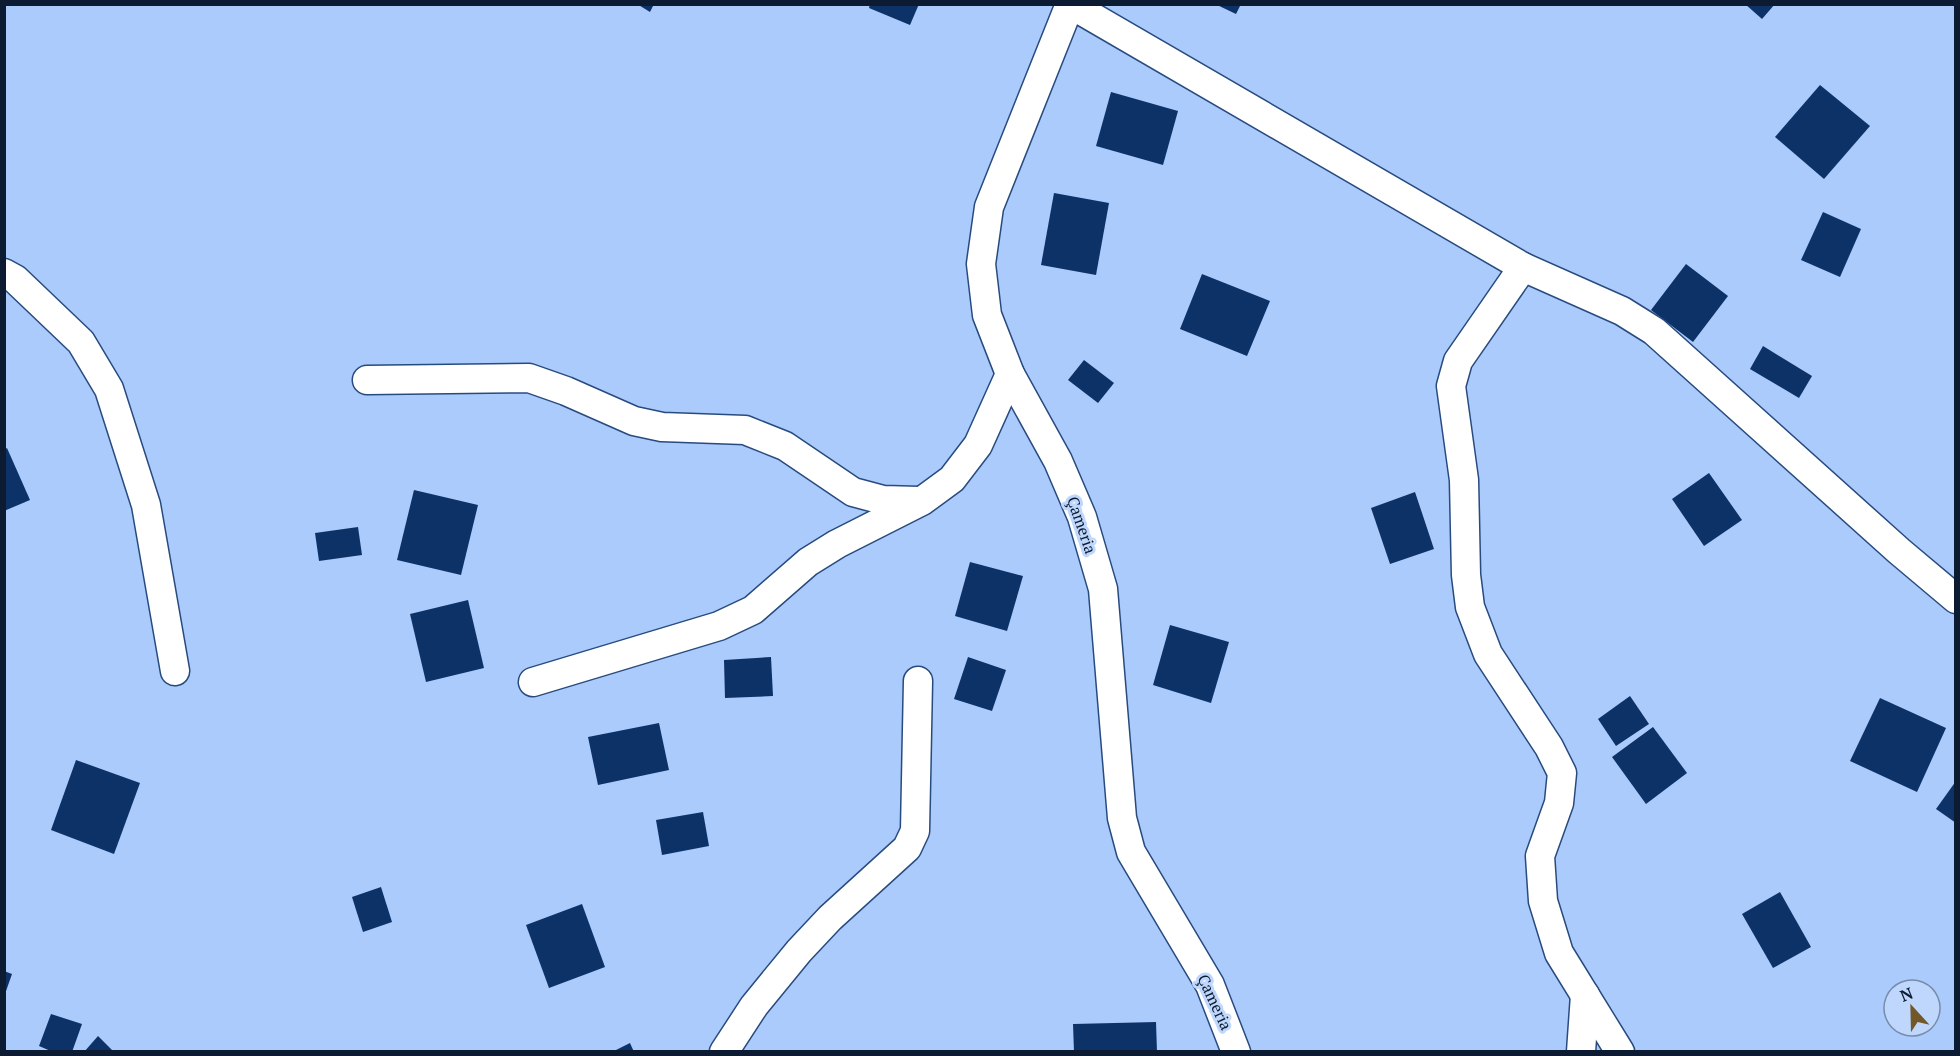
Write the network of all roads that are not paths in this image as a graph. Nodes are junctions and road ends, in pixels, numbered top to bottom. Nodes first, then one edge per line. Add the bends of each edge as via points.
1 (1070, 4) edge
2 (1523, 267) junction
3 (4, 273) edge
4 (1010, 374) junction
5 (367, 380) dead end
6 (922, 501) junction
7 (1956, 599) edge
8 (175, 671) dead end
9 (918, 681) dead end
10 (533, 682) dead end
11 (1585, 995) junction
12 (724, 1052) edge
13 (1236, 1052) edge
14 (1581, 1052) edge
15 (1620, 1052) edge

1 - 2 street
1 - 4 street, Çameria via 990,207 981,264 987,315
2 - 7 street via 1622,311 1654,331
2 - 11 street via 1458,361 1450,386 1464,480 1466,575 1470,607 1488,654 1562,772 1559,803 1540,856 1543,901 1559,953
3 - 8 street via 81,342 109,389 146,505
4 - 6 street via 978,445 952,479
4 - 13 street, Çameria via 1058,461 1082,517 1103,589 1122,818 1131,852 1210,985
5 - 6 street via 529,378 643,423 745,430 785,446 854,492 883,500
6 - 10 street via 837,544 808,562 753,610 719,626
9 - 12 street via 915,831 907,848 800,951 754,1006
11 - 14 street
11 - 15 street

